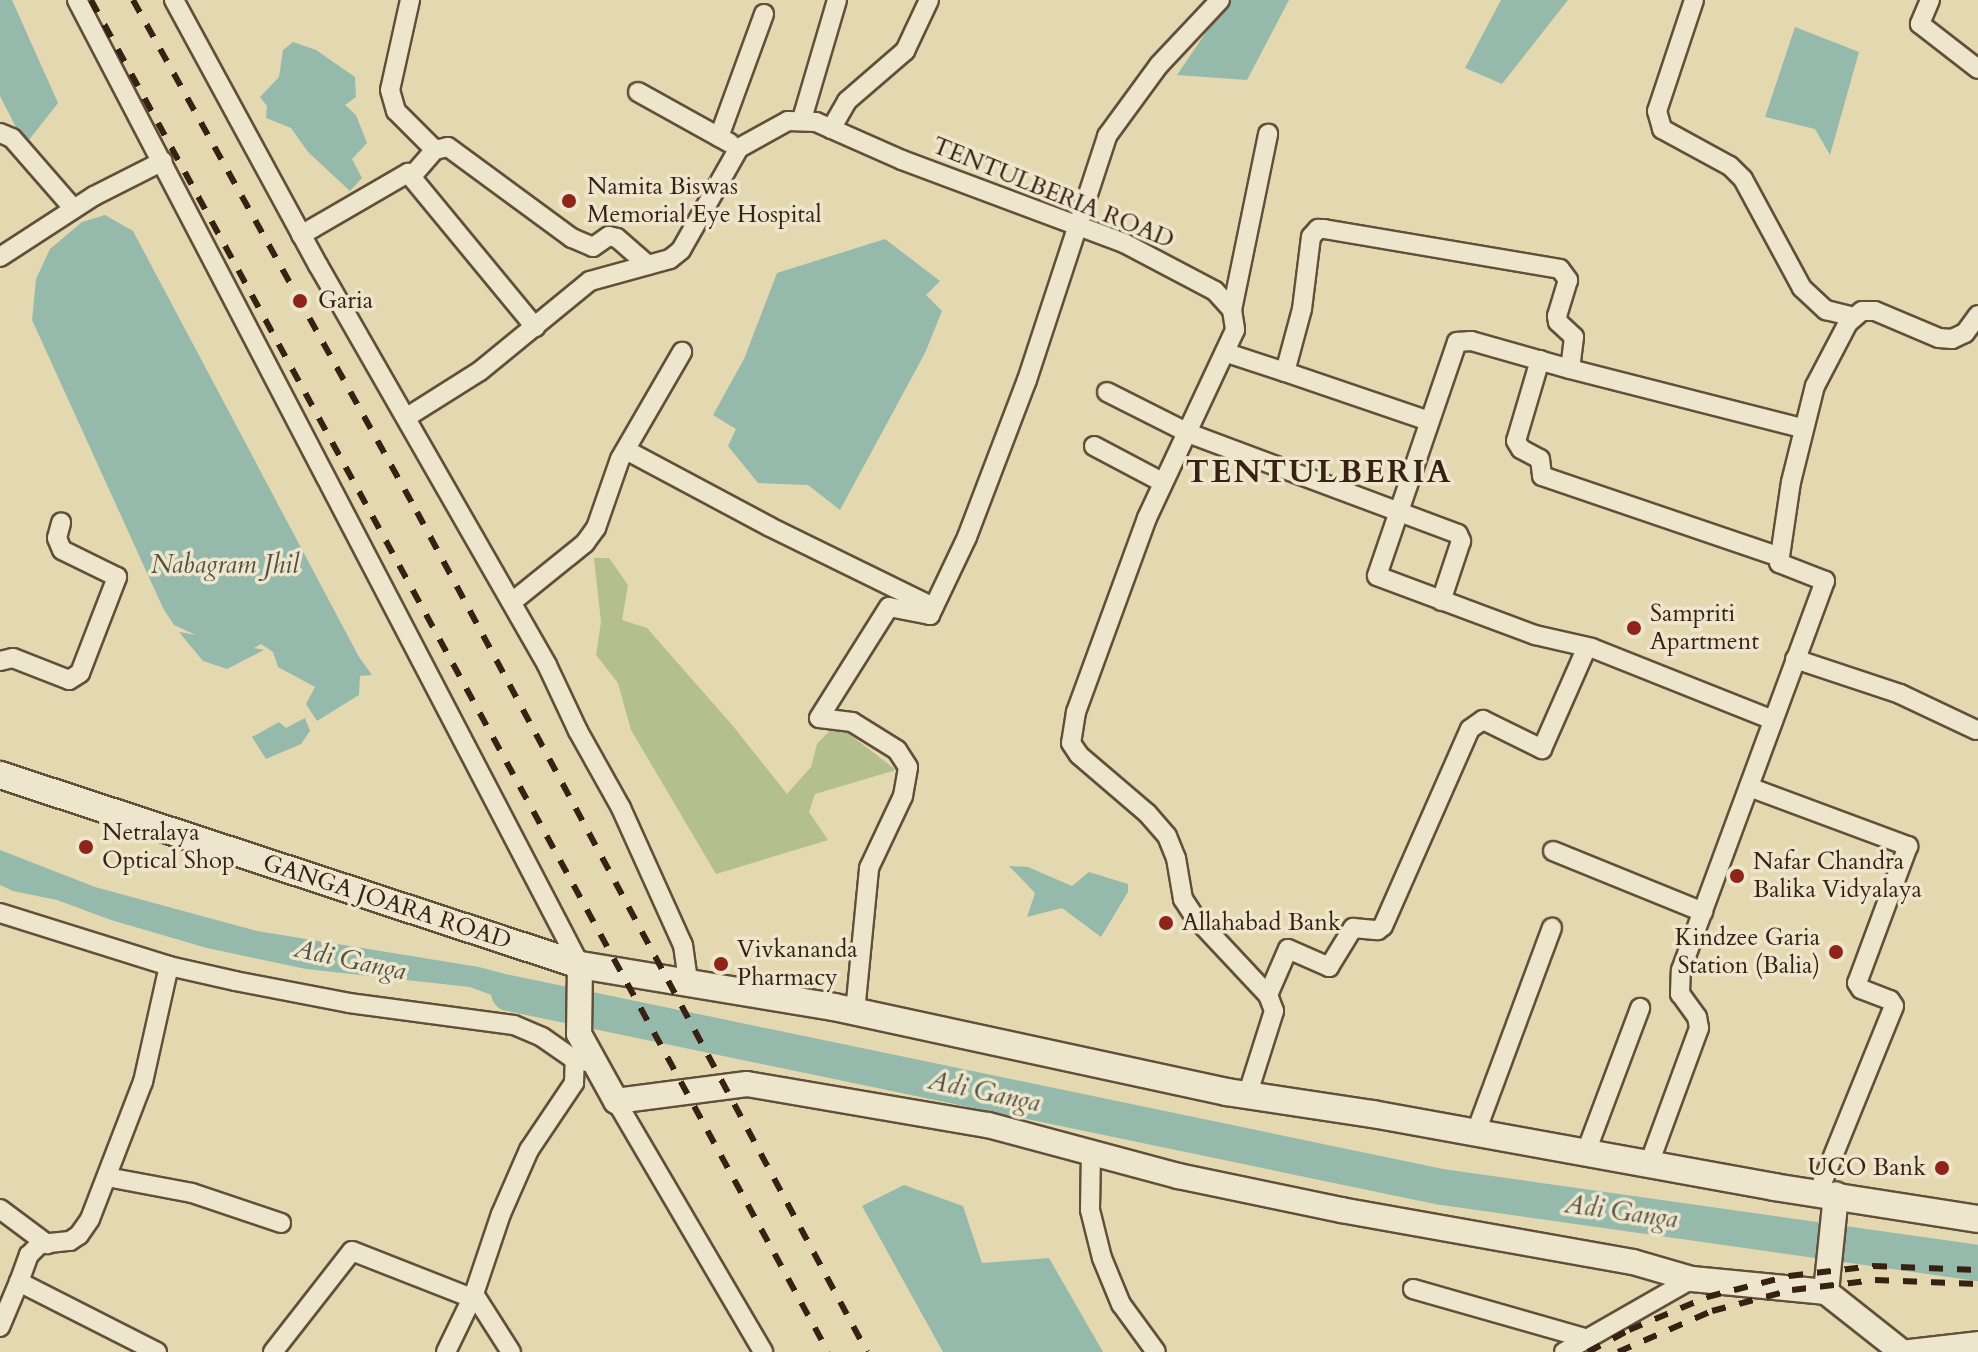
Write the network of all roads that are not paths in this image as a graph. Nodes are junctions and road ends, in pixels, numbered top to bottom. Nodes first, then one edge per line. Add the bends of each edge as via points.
1 (77, 0) edge
2 (174, 0) edge
3 (410, 0) edge
4 (837, 0) edge
5 (929, 0) edge
6 (1220, 0) edge
7 (1694, 0) edge
8 (1930, 0) edge
9 (764, 14) dead end
10 (1978, 69) edge
11 (638, 92) dead end
12 (802, 119) junction
13 (831, 129) junction
14 (0, 133) edge
15 (1268, 134) dead end
16 (719, 137) junction
17 (739, 148) junction
18 (435, 150) junction
19 (163, 161) junction
20 (412, 176) junction
21 (74, 209) junction
22 (1078, 225) junction
23 (301, 235) junction
24 (0, 257) edge
25 (648, 265) junction
26 (1232, 310) junction
27 (1854, 317) junction
28 (1976, 322) edge
29 (535, 327) junction
30 (682, 352) dead end
31 (1227, 353) junction
32 (1540, 360) junction
33 (1570, 369) junction
34 (1285, 372) junction
35 (1107, 392) dead end
36 (407, 417) junction
37 (1429, 421) junction
38 (1802, 428) junction
39 (1188, 433) junction
40 (1094, 446) dead end
41 (626, 450) junction
42 (1162, 482) junction
43 (1397, 513) junction
44 (61, 523) dead end
45 (1780, 557) junction
46 (1441, 601) junction
47 (512, 602) junction
48 (933, 607) junction
49 (1587, 647) junction
50 (1795, 659) junction
51 (0, 661) edge
52 (1773, 720) junction
53 (1976, 730) dead end
54 (0, 775) edge
55 (1749, 787) junction
56 (1553, 851) dead end
57 (1703, 912) junction
58 (0, 913) edge
59 (1552, 928) dead end
60 (580, 965) junction
61 (169, 966) junction
62 (688, 982) junction
63 (1268, 995) junction
64 (1640, 1008) dead end
65 (855, 1012) junction
66 (585, 1061) junction
67 (1248, 1093) junction
68 (616, 1101) junction
69 (1476, 1132) junction
70 (1091, 1152) junction
71 (1586, 1152) junction
72 (1649, 1164) junction
73 (107, 1177) junction
74 (1827, 1194) junction
75 (0, 1209) edge
76 (1978, 1219) edge
77 (281, 1223) dead end
78 (47, 1244) junction
79 (1692, 1279) junction
80 (11, 1288) edge
81 (1413, 1289) dead end
82 (1826, 1292) junction
83 (473, 1296) junction
84 (0, 1327) edge
85 (1585, 1338) junction
86 (1978, 1344) edge
87 (128, 1345) edge
88 (157, 1352) edge
89 (273, 1352) edge
90 (446, 1352) edge
91 (511, 1352) edge
92 (763, 1352) edge
93 (1156, 1352) edge
94 (1564, 1352) edge
95 (1901, 1352) edge

1 - 19 street
2 - 23 street
3 - 18 street via 390,90 396,111
4 - 12 street
5 - 13 street via 905,51 847,101
6 - 22 street via 1159,65 1107,136
7 - 27 street via 1657,111 1662,129 1730,166 1743,179 1807,295 1826,310
8 - 10 street via 1920,24
9 - 16 street
11 - 16 street
12 - 13 street, TENTULBERIA ROAD
12 - 17 street via 770,128
13 - 22 street, TENTULBERIA ROAD
14 - 21 street via 12,138
15 - 26 street
16 - 17 street
17 - 25 street via 681,250
18 - 20 street
18 - 25 street via 455,150 572,238 593,247 609,236 617,238
19 - 21 street
19 - 60 street
20 - 23 street via 403,174
20 - 29 street
21 - 24 street
22 - 26 street, TENTULBERIA ROAD via 1185,273 1215,291
22 - 48 street via 1022,394 967,537
23 - 36 street
25 - 29 street via 590,281
26 - 31 street via 1235,330
27 - 28 street via 1875,311 1952,339
27 - 38 street via 1815,386
29 - 36 street via 480,371
30 - 41 street
31 - 34 street
31 - 39 street
32 - 33 street
32 - 37 street via 1457,342
32 - 45 street via 1516,441 1540,459 1542,476
33 - 34 street via 1574,337 1557,316 1568,280 1560,269 1318,229 1311,237 1302,309
33 - 38 street
34 - 37 street
35 - 39 street
36 - 47 street
37 - 43 street
38 - 45 street
39 - 42 street
39 - 43 street
40 - 42 street
41 - 47 street via 596,528 585,543
41 - 48 street
42 - 63 street via 1076,712 1071,743 1167,836 1183,899
43 - 46 street via 1460,536
43 - 46 street via 1377,576
44 - 51 street via 57,538 62,550 117,577 80,673 69,680 13,658
45 - 50 street via 1779,563 1825,581
46 - 49 street via 1535,635
47 - 62 street via 621,808 683,945
48 - 65 street via 930,615 889,607 819,718 863,728 897,750 908,767 903,796 869,868
49 - 52 street
49 - 63 street via 1542,749 1483,720 1470,729 1383,926 1353,928 1329,967 1288,949
50 - 52 street
50 - 53 street via 1900,694
52 - 55 street
54 - 60 main road, GANGA JOARA ROAD
55 - 57 street
55 - 74 street via 1908,846 1857,983 1894,1006
56 - 57 street
57 - 72 street via 1678,985 1699,1028
58 - 61 street
59 - 69 street
60 - 62 main road, GANGA JOARA ROAD
60 - 66 street via 579,1034
61 - 66 street via 349,1003 514,1025
61 - 73 street via 143,1082
62 - 65 main road, GANGA JOARA ROAD
63 - 67 street via 1274,1011
64 - 71 street
65 - 67 main road, GANGA JOARA ROAD
66 - 68 street
66 - 83 street via 529,1150
67 - 69 main road, GANGA JOARA ROAD
68 - 70 street via 747,1084 988,1125
68 - 92 street
69 - 71 main road, GANGA JOARA ROAD
70 - 79 street via 1193,1179 1633,1262
70 - 93 street via 1090,1210 1102,1258 1121,1304
71 - 72 main road, GANGA JOARA ROAD
72 - 74 main road, GANGA JOARA ROAD
73 - 77 street via 192,1193
73 - 78 street via 79,1235
74 - 76 main road, GANGA JOARA ROAD
74 - 82 street
75 - 78 street
78 - 80 street via 29,1255
79 - 82 street
79 - 85 street
80 - 84 street
80 - 87 street
81 - 85 street
82 - 95 street
83 - 89 street via 352,1251
83 - 90 street
83 - 91 street
85 - 94 street
86 - 95 street
87 - 88 street

